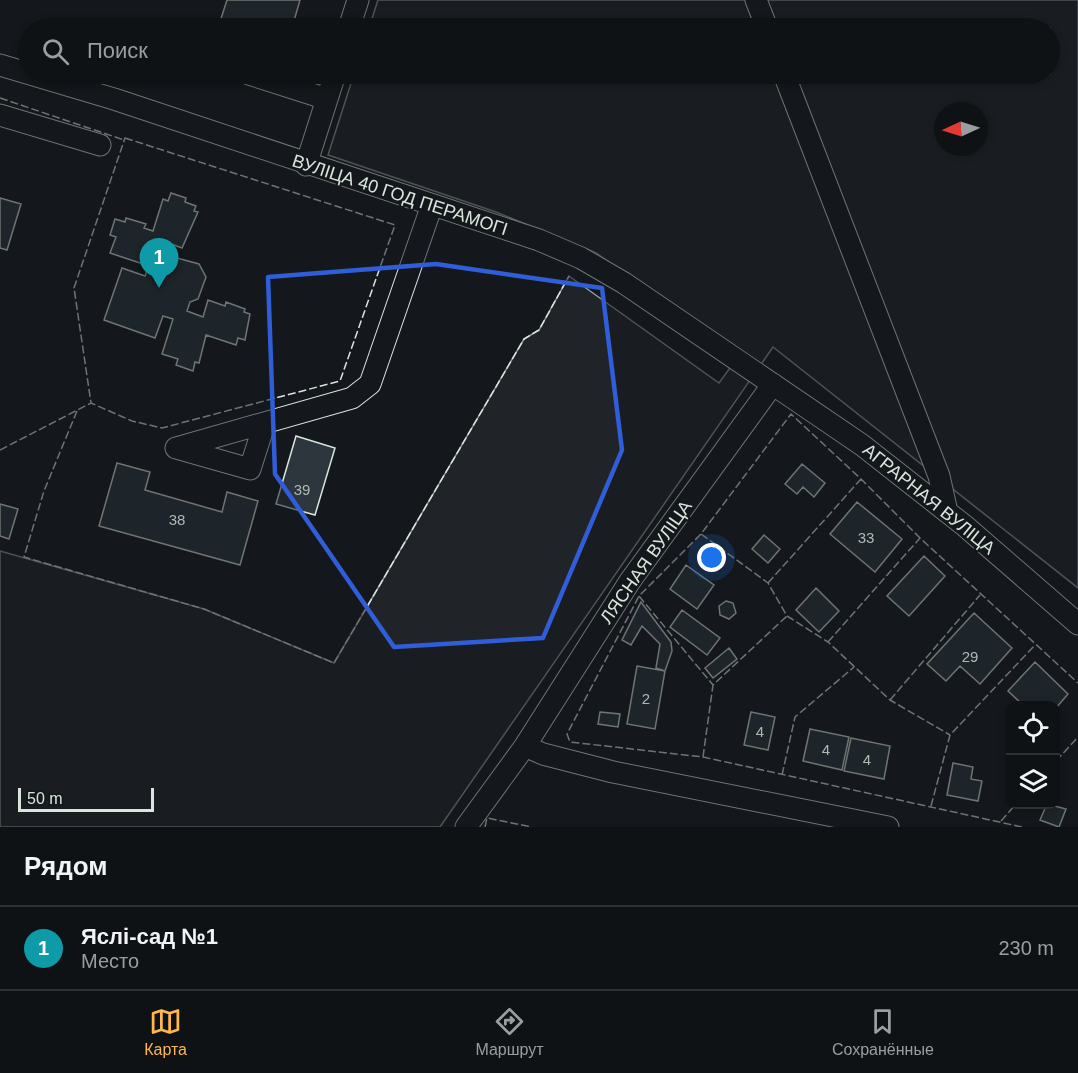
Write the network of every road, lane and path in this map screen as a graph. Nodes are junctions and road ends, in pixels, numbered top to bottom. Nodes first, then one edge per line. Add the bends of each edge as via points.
1 (358, 0) edge
2 (756, 0) edge
3 (352, 18) edge
4 (763, 18) edge
5 (0, 65) edge
6 (18, 70) edge
7 (64, 84) edge
8 (280, 84) edge
9 (332, 84) edge
10 (788, 84) edge
11 (327, 99) junction
12 (0, 115) edge
13 (100, 145) dead end
14 (306, 165) junction
15 (432, 205) junction
16 (773, 384) junction
17 (264, 424) dead end
18 (947, 512) junction
19 (1078, 624) edge
20 (525, 746) junction
21 (466, 827) edge
22 (888, 827) edge

1 - 3 street
2 - 4 street
5 - 6 street, ВУЛІЦА 40 ГОД ПЕРАМОГІ
7 - 14 street, ВУЛІЦА 40 ГОД ПЕРАМОГІ
8 - 11 street
9 - 11 street
10 - 18 street via 939,476
11 - 14 street
12 - 13 street
14 - 15 street, ВУЛІЦА 40 ГОД ПЕРАМОГІ
15 - 16 street, ВУЛІЦА 40 ГОД ПЕРАМОГІ via 581,258
15 - 17 street via 370,384 352,398
16 - 18 street, АГРАРНАЯ ВУЛІЦА
16 - 20 street, ЛЯСНАЯ ВУЛІЦА via 630,581
18 - 19 street, АГРАРНАЯ ВУЛІЦА
20 - 21 street, ЛЯСНАЯ ВУЛІЦА
20 - 22 street via 613,772

